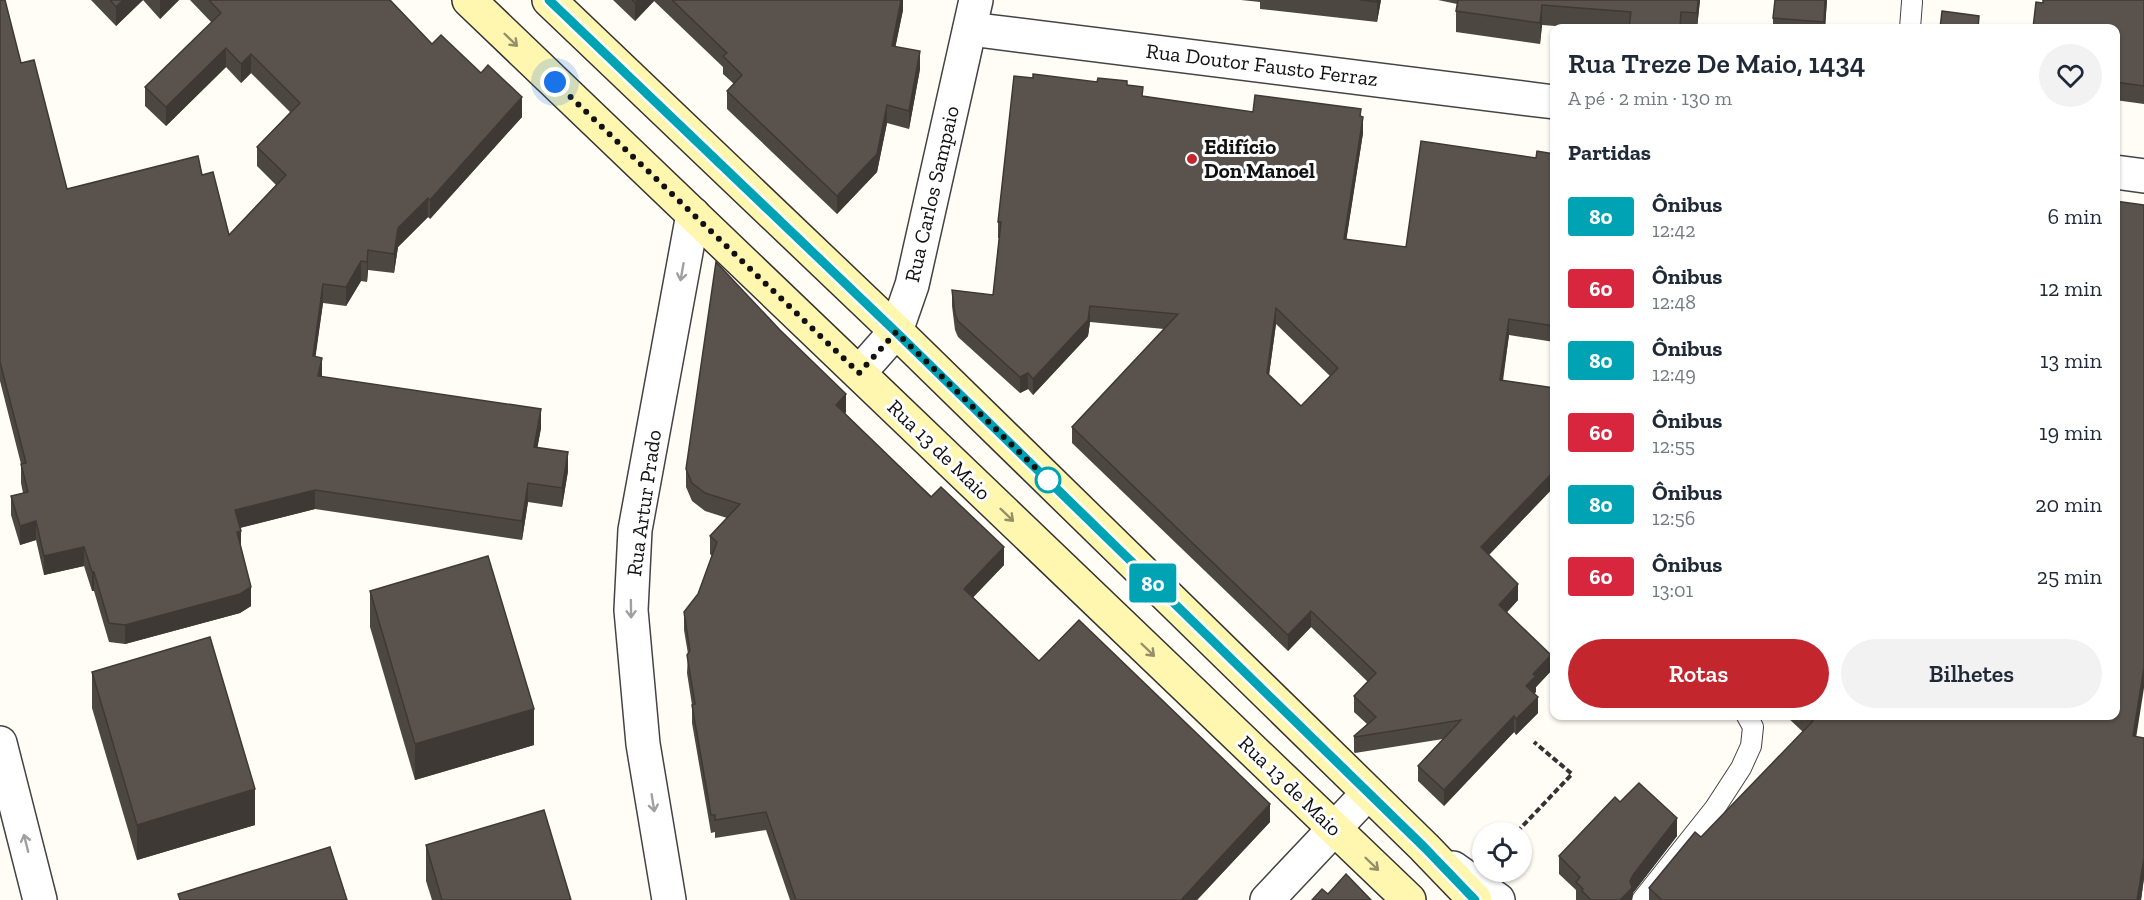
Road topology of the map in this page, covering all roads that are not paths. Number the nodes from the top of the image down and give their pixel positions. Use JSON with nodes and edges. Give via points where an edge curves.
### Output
{"nodes":[{"id":1,"x":469,"y":0,"type":"edge"},
{"id":2,"x":549,"y":0,"type":"edge"},
{"id":3,"x":1911,"y":2,"type":"dead end"},
{"id":4,"x":973,"y":14,"type":"edge"},
{"id":5,"x":1910,"y":24,"type":"edge"},
{"id":6,"x":1550,"y":101,"type":"edge"},
{"id":7,"x":2120,"y":173,"type":"edge"},
{"id":8,"x":2144,"y":176,"type":"edge"},
{"id":9,"x":693,"y":214,"type":"junction"},
{"id":10,"x":896,"y":332,"type":"junction"},
{"id":11,"x":859,"y":373,"type":"junction"},
{"id":12,"x":1749,"y":720,"type":"edge"},
{"id":13,"x":0,"y":743,"type":"edge"},
{"id":14,"x":1368,"y":793,"type":"junction"},
{"id":15,"x":1335,"y":829,"type":"junction"},
{"id":16,"x":1424,"y":847,"type":"junction"},
{"id":17,"x":40,"y":900,"type":"edge"},
{"id":18,"x":669,"y":900,"type":"edge"},
{"id":19,"x":1267,"y":900,"type":"edge"},
{"id":20,"x":1408,"y":900,"type":"edge"},
{"id":21,"x":1475,"y":900,"type":"edge"},
{"id":22,"x":1498,"y":900,"type":"edge"},
{"id":23,"x":1642,"y":900,"type":"edge"}],
"edges":[{"from":1,"to":9,"type":"main road","name":"Rua 13 de Maio","one_way":true},
{"from":2,"to":10,"type":"main road"},
{"from":3,"to":5,"type":"lane"},
{"from":4,"to":6,"type":"street","name":"Rua Doutor Fausto Ferraz"},
{"from":4,"to":10,"type":"street","name":"Rua Carlos Sampaio","via":[[912,285]]},
{"from":7,"to":8,"type":"street"},
{"from":9,"to":11,"type":"main road","name":"Rua 13 de Maio"},
{"from":9,"to":18,"type":"street","name":"Rua Artur Prado","one_way":true,"via":[[635,530],[630,610],[643,744]]},
{"from":10,"to":11,"type":"street","name":"Rua Carlos Sampaio"},
{"from":10,"to":14,"type":"main road"},
{"from":11,"to":15,"type":"main road","name":"Rua 13 de Maio","one_way":true},
{"from":12,"to":23,"type":"lane","via":[[1753,727],[1751,746],[1741,768],[1715,808]]},
{"from":17,"to":13,"type":"street","one_way":true},
{"from":14,"to":15,"type":"street"},
{"from":14,"to":16,"type":"main road"},
{"from":15,"to":19,"type":"street"},
{"from":15,"to":20,"type":"main road","name":"Rua 13 de Maio","one_way":true},
{"from":16,"to":21,"type":"main road"},
{"from":16,"to":22,"type":"street"}]}
